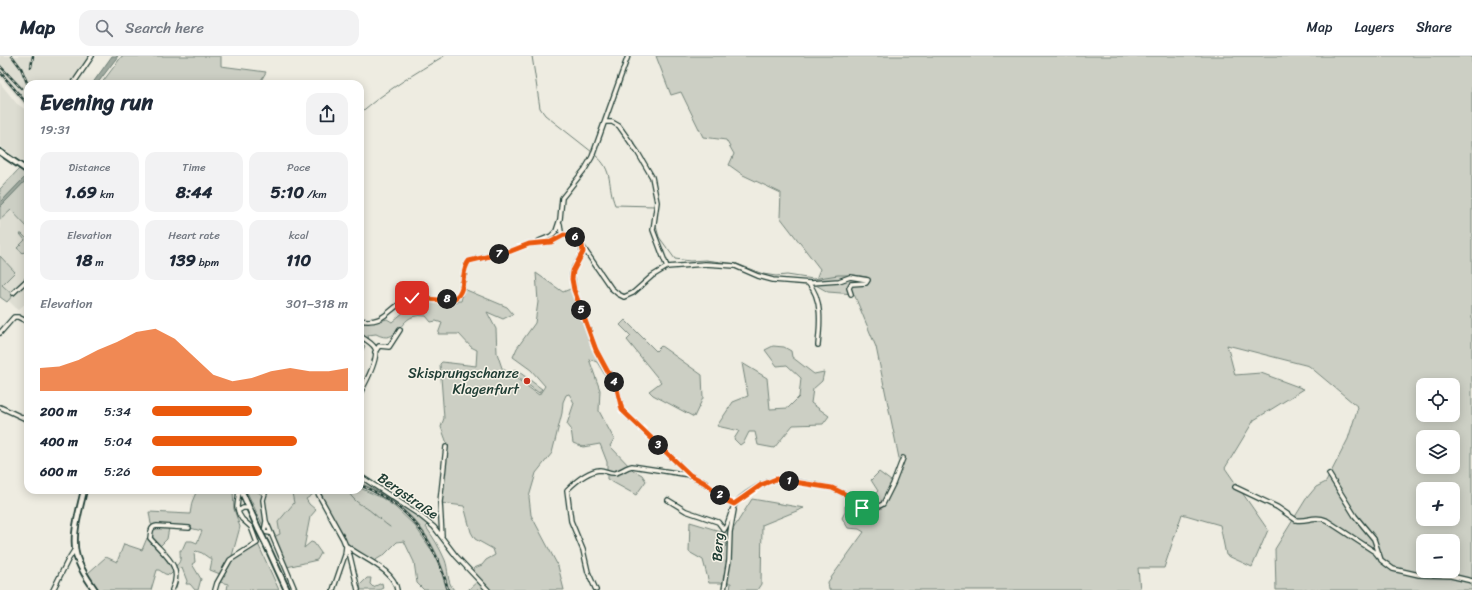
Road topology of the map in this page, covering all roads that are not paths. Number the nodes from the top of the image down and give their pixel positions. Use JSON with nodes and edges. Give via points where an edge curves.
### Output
{"nodes":[{"id":1,"x":92,"y":56,"type":"edge"},
{"id":2,"x":628,"y":56,"type":"edge"},
{"id":3,"x":76,"y":80,"type":"edge"},
{"id":4,"x":605,"y":122,"type":"junction"},
{"id":5,"x":0,"y":152,"type":"edge"},
{"id":6,"x":24,"y":167,"type":"edge"},
{"id":7,"x":560,"y":218,"type":"junction"},
{"id":8,"x":564,"y":235,"type":"junction"},
{"id":9,"x":538,"y":242,"type":"junction"},
{"id":10,"x":582,"y":245,"type":"junction"},
{"id":11,"x":664,"y":263,"type":"junction"},
{"id":12,"x":667,"y":267,"type":"junction"},
{"id":13,"x":661,"y":270,"type":"junction"},
{"id":14,"x":24,"y":283,"type":"edge"},
{"id":15,"x":808,"y":283,"type":"junction"},
{"id":16,"x":13,"y":293,"type":"dead end"},
{"id":17,"x":851,"y":294,"type":"dead end"},
{"id":18,"x":24,"y":320,"type":"edge"},
{"id":19,"x":364,"y":320,"type":"edge"},
{"id":20,"x":400,"y":330,"type":"dead end"},
{"id":21,"x":0,"y":333,"type":"edge"},
{"id":22,"x":364,"y":339,"type":"edge"},
{"id":23,"x":818,"y":345,"type":"dead end"},
{"id":24,"x":373,"y":346,"type":"junction"},
{"id":25,"x":378,"y":346,"type":"junction"},
{"id":26,"x":375,"y":352,"type":"junction"},
{"id":27,"x":364,"y":386,"type":"edge"},
{"id":28,"x":0,"y":407,"type":"edge"},
{"id":29,"x":24,"y":418,"type":"edge"},
{"id":30,"x":446,"y":447,"type":"dead end"},
{"id":31,"x":903,"y":458,"type":"dead end"},
{"id":32,"x":1330,"y":474,"type":"dead end"},
{"id":33,"x":690,"y":475,"type":"junction"},
{"id":34,"x":364,"y":479,"type":"edge"},
{"id":35,"x":1235,"y":487,"type":"dead end"},
{"id":36,"x":83,"y":494,"type":"edge"},
{"id":37,"x":240,"y":494,"type":"edge"},
{"id":38,"x":242,"y":494,"type":"edge"},
{"id":39,"x":265,"y":494,"type":"edge"},
{"id":40,"x":318,"y":494,"type":"edge"},
{"id":41,"x":668,"y":500,"type":"dead end"},
{"id":42,"x":734,"y":504,"type":"junction"},
{"id":43,"x":249,"y":508,"type":"junction"},
{"id":44,"x":238,"y":512,"type":"junction"},
{"id":45,"x":266,"y":521,"type":"junction"},
{"id":46,"x":189,"y":528,"type":"dead end"},
{"id":47,"x":262,"y":531,"type":"junction"},
{"id":48,"x":270,"y":533,"type":"junction"},
{"id":49,"x":442,"y":536,"type":"junction"},
{"id":50,"x":346,"y":545,"type":"junction"},
{"id":51,"x":75,"y":549,"type":"junction"},
{"id":52,"x":1381,"y":560,"type":"junction"},
{"id":53,"x":1472,"y":581,"type":"edge"},
{"id":54,"x":53,"y":590,"type":"edge"},
{"id":55,"x":95,"y":590,"type":"edge"},
{"id":56,"x":172,"y":590,"type":"edge"},
{"id":57,"x":215,"y":590,"type":"edge"},
{"id":58,"x":287,"y":590,"type":"edge"},
{"id":59,"x":295,"y":590,"type":"edge"},
{"id":60,"x":333,"y":590,"type":"edge"},
{"id":61,"x":358,"y":590,"type":"edge"},
{"id":62,"x":397,"y":590,"type":"edge"},
{"id":63,"x":488,"y":590,"type":"edge"},
{"id":64,"x":596,"y":590,"type":"edge"},
{"id":65,"x":724,"y":590,"type":"edge"}],
"edges":[{"from":1,"to":3,"type":"street"},
{"from":2,"to":4,"type":"street"},
{"from":4,"to":7,"type":"street","via":[[592,157],[562,198]]},
{"from":4,"to":11,"type":"street","via":[[612,122],[618,126],[652,178],[657,202],[653,230]]},
{"from":5,"to":6,"type":"main road"},
{"from":7,"to":8,"type":"street"},
{"from":7,"to":9,"type":"street","via":[[554,234]]},
{"from":8,"to":9,"type":"street","via":[[551,242]]},
{"from":8,"to":10,"type":"street","via":[[576,238]]},
{"from":9,"to":19,"type":"street","via":[[469,261],[464,270],[460,293],[455,298],[412,298],[380,319]]},
{"from":10,"to":13,"type":"street","via":[[609,284],[622,296],[633,293]]},
{"from":10,"to":33,"type":"street","via":[[582,254],[572,275],[574,290],[596,350],[617,389],[622,410]]},
{"from":11,"to":12,"type":"street"},
{"from":11,"to":13,"type":"street"},
{"from":12,"to":13,"type":"street"},
{"from":12,"to":15,"type":"street","via":[[723,265],[740,268],[766,278]]},
{"from":14,"to":16,"type":"street"},
{"from":15,"to":17,"type":"street","via":[[839,281],[850,277],[868,280],[866,284],[851,284]]},
{"from":15,"to":23,"type":"street","via":[[812,287],[820,314]]},
{"from":18,"to":21,"type":"street","via":[[14,317]]},
{"from":20,"to":25,"type":"street","via":[[389,347]]},
{"from":22,"to":24,"type":"street"},
{"from":24,"to":25,"type":"street"},
{"from":24,"to":26,"type":"street"},
{"from":25,"to":26,"type":"street"},
{"from":26,"to":27,"type":"street","via":[[370,375]]},
{"from":28,"to":29,"type":"street"},
{"from":30,"to":49,"type":"street","via":[[440,502]]},
{"from":31,"to":42,"type":"street","via":[[883,504],[868,512],[851,497],[832,488],[776,479],[761,485]]},
{"from":32,"to":52,"type":"street","via":[[1355,516],[1374,538]]},
{"from":33,"to":42,"type":"street"},
{"from":33,"to":64,"type":"street","via":[[627,466],[617,473],[595,471],[567,490],[571,521]]},
{"from":34,"to":49,"type":"street","name":"Bergstraße","via":[[418,514]]},
{"from":35,"to":52,"type":"street","via":[[1277,506],[1296,520],[1320,517],[1326,520],[1375,552]]},
{"from":36,"to":51,"type":"main road","via":[[76,527]]},
{"from":37,"to":44,"type":"street"},
{"from":38,"to":43,"type":"main road"},
{"from":39,"to":45,"type":"street","via":[[263,506]]},
{"from":40,"to":50,"type":"street"},
{"from":41,"to":42,"type":"street","via":[[686,511],[718,522],[724,530]]},
{"from":42,"to":65,"type":"street","name":"Berg"},
{"from":43,"to":44,"type":"street","via":[[243,508]]},
{"from":43,"to":47,"type":"main road"},
{"from":44,"to":57,"type":"street","via":[[251,527],[257,543],[230,560]]},
{"from":45,"to":47,"type":"street"},
{"from":45,"to":48,"type":"street"},
{"from":46,"to":56,"type":"street","via":[[154,526],[151,529],[150,538],[171,561],[175,571],[176,580]]},
{"from":47,"to":48,"type":"street"},
{"from":47,"to":58,"type":"main road","bridge":true},
{"from":48,"to":59,"type":"street"},
{"from":49,"to":63,"type":"street","name":"Bergstraße","via":[[456,556]]},
{"from":50,"to":60,"type":"street"},
{"from":50,"to":61,"type":"street"},
{"from":50,"to":62,"type":"street","via":[[386,573],[395,583]]},
{"from":51,"to":54,"type":"street"},
{"from":51,"to":55,"type":"main road","via":[[78,562]]},
{"from":52,"to":53,"type":"street","via":[[1393,569],[1419,575],[1451,576]]}]}
